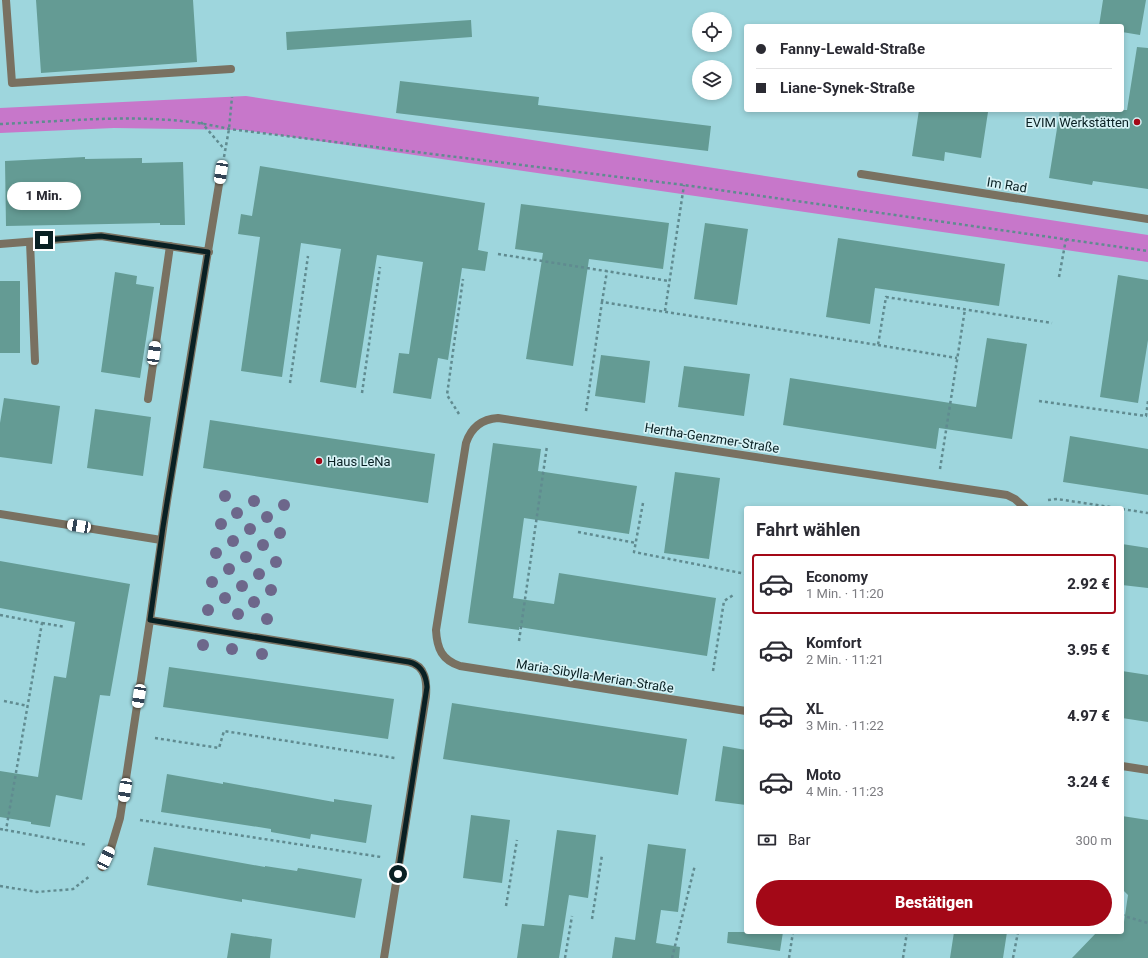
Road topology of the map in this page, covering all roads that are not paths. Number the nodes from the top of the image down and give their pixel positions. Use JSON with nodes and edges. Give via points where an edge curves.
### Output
{"nodes":[{"id":1,"x":6,"y":0,"type":"edge"},
{"id":2,"x":231,"y":69,"type":"dead end"},
{"id":3,"x":221,"y":172,"type":"dead end"},
{"id":4,"x":861,"y":174,"type":"dead end"},
{"id":5,"x":1148,"y":219,"type":"edge"},
{"id":6,"x":30,"y":242,"type":"junction"},
{"id":7,"x":0,"y":244,"type":"edge"},
{"id":8,"x":170,"y":246,"type":"junction"},
{"id":9,"x":208,"y":252,"type":"junction"},
{"id":10,"x":34,"y":360,"type":"dead end"},
{"id":11,"x":148,"y":399,"type":"dead end"},
{"id":12,"x":1023,"y":506,"type":"edge"},
{"id":13,"x":0,"y":514,"type":"edge"},
{"id":14,"x":161,"y":540,"type":"junction"},
{"id":15,"x":150,"y":620,"type":"junction"},
{"id":16,"x":443,"y":657,"type":"joint"},
{"id":17,"x":744,"y":711,"type":"edge"},
{"id":18,"x":1124,"y":766,"type":"edge"},
{"id":19,"x":1148,"y":770,"type":"edge"},
{"id":20,"x":102,"y":867,"type":"road end"},
{"id":21,"x":384,"y":958,"type":"edge"}],
"edges":[{"from":1,"to":2,"type":"street","via":[[12,83]]},
{"from":3,"to":9,"type":"street"},
{"from":4,"to":5,"type":"street","name":"Im Rad"},
{"from":6,"to":7,"type":"street"},
{"from":6,"to":8,"type":"street","via":[[101,236]]},
{"from":6,"to":10,"type":"street"},
{"from":8,"to":9,"type":"street"},
{"from":8,"to":11,"type":"street"},
{"from":9,"to":14,"type":"street"},
{"from":12,"to":16,"type":"street","name":"Hertha-Genzmer-Straße","via":[[1007,495],[498,418],[482,422],[469,434],[466,443],[455,507],[436,630],[437,643]]},
{"from":13,"to":14,"type":"street"},
{"from":14,"to":15,"type":"street"},
{"from":15,"to":20,"type":"street","via":[[120,818]]},
{"from":15,"to":21,"type":"street","via":[[409,662],[418,665],[422,670],[427,687]]},
{"from":16,"to":17,"type":"street","name":"Maria-Sibylla-Merian-Straße","via":[[451,663],[468,668]]},
{"from":18,"to":19,"type":"street"}]}
